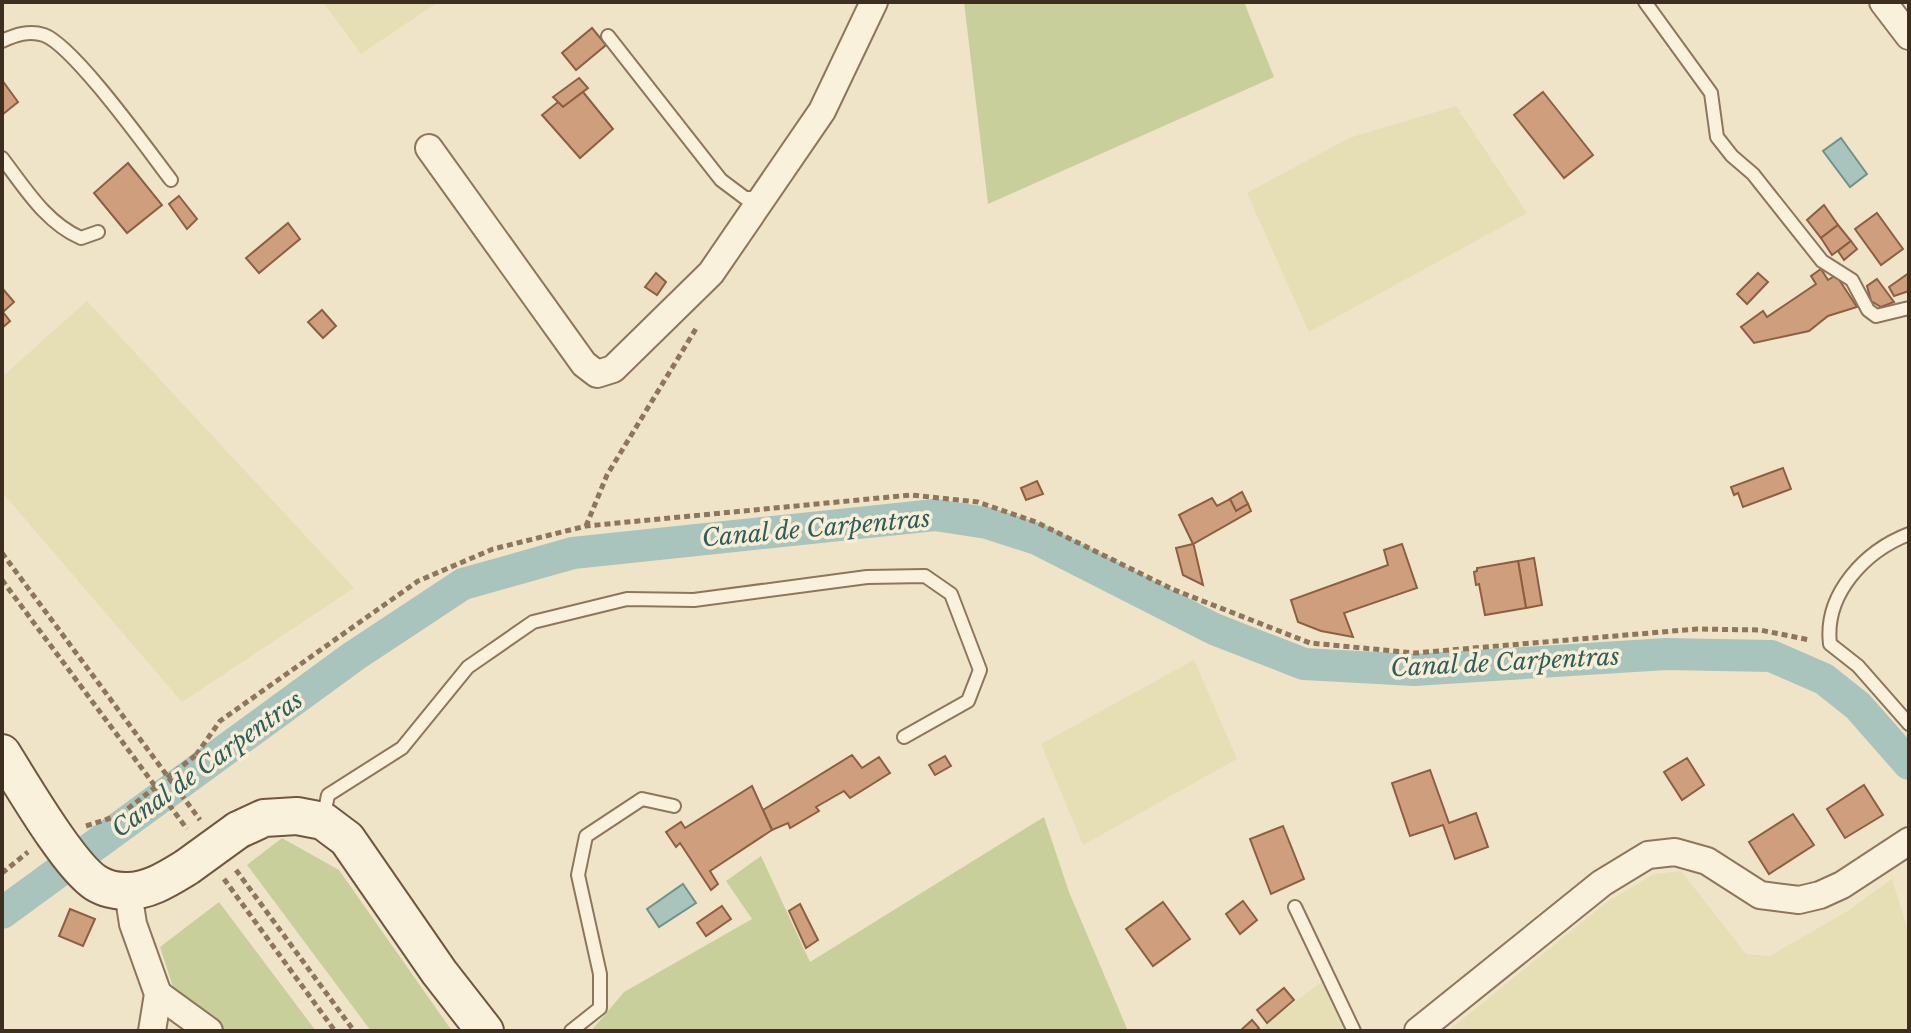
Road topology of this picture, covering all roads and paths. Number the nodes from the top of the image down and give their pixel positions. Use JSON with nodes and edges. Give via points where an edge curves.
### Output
{"nodes":[{"id":1,"x":874,"y":2,"type":"edge"},
{"id":2,"x":1645,"y":2,"type":"edge"},
{"id":3,"x":1883,"y":2,"type":"edge"},
{"id":4,"x":608,"y":36,"type":"dead end"},
{"id":5,"x":1909,"y":36,"type":"edge"},
{"id":6,"x":2,"y":41,"type":"edge"},
{"id":7,"x":429,"y":148,"type":"dead end"},
{"id":8,"x":2,"y":158,"type":"edge"},
{"id":9,"x":171,"y":180,"type":"dead end"},
{"id":10,"x":763,"y":197,"type":"junction"},
{"id":11,"x":98,"y":232,"type":"dead end"},
{"id":12,"x":1909,"y":308,"type":"edge"},
{"id":13,"x":699,"y":323,"type":"dead end"},
{"id":14,"x":586,"y":526,"type":"junction"},
{"id":15,"x":1909,"y":534,"type":"edge"},
{"id":16,"x":2,"y":553,"type":"edge"},
{"id":17,"x":2,"y":580,"type":"edge"},
{"id":18,"x":1830,"y":644,"type":"junction"},
{"id":19,"x":1909,"y":724,"type":"edge"},
{"id":20,"x":904,"y":737,"type":"dead end"},
{"id":21,"x":2,"y":753,"type":"edge"},
{"id":22,"x":674,"y":806,"type":"dead end"},
{"id":23,"x":120,"y":815,"type":"dead end"},
{"id":24,"x":323,"y":821,"type":"junction"},
{"id":25,"x":223,"y":831,"type":"junction"},
{"id":26,"x":1909,"y":841,"type":"edge"},
{"id":27,"x":199,"y":858,"type":"junction"},
{"id":28,"x":235,"y":869,"type":"dead end"},
{"id":29,"x":128,"y":892,"type":"junction"},
{"id":30,"x":1295,"y":907,"type":"dead end"},
{"id":31,"x":158,"y":994,"type":"junction"},
{"id":32,"x":152,"y":1031,"type":"edge"},
{"id":33,"x":209,"y":1031,"type":"edge"},
{"id":34,"x":335,"y":1031,"type":"edge"},
{"id":35,"x":354,"y":1031,"type":"edge"},
{"id":36,"x":485,"y":1031,"type":"edge"},
{"id":37,"x":571,"y":1031,"type":"edge"},
{"id":38,"x":1354,"y":1031,"type":"edge"},
{"id":39,"x":1418,"y":1031,"type":"edge"}],
"edges":[{"from":1,"to":10,"type":"street","via":[[822,111]]},
{"from":2,"to":12,"type":"lane","via":[[1711,93],[1717,137],[1822,261],[1852,280],[1876,316]]},
{"from":3,"to":5,"type":"street"},
{"from":4,"to":10,"type":"lane","via":[[721,180],[745,198]]},
{"from":6,"to":9,"type":"lane","via":[[21,33],[44,35],[69,52]]},
{"from":7,"to":10,"type":"street","via":[[584,364],[597,374],[613,369],[711,273]]},
{"from":8,"to":11,"type":"lane","via":[[63,231],[81,238]]},
{"from":13,"to":14,"type":"path","via":[[607,475]]},
{"from":14,"to":18,"type":"path","via":[[911,495],[978,502],[1036,522],[1172,589],[1310,643],[1415,653],[1697,629],[1760,630]]},
{"from":14,"to":23,"type":"path","bridge":true,"via":[[493,549],[418,581],[220,721],[196,755]]},
{"from":15,"to":18,"type":"lane","via":[[1855,570],[1839,594],[1828,629]]},
{"from":16,"to":25,"type":"path"},
{"from":17,"to":27,"type":"path"},
{"from":18,"to":19,"type":"lane","via":[[1858,666]]},
{"from":20,"to":24,"type":"lane","via":[[968,701],[980,670],[951,594],[925,576],[867,577],[694,600],[627,599],[533,622],[468,667],[402,748],[328,795]]},
{"from":21,"to":29,"type":"street","via":[[95,883]]},
{"from":22,"to":37,"type":"lane","via":[[642,799],[586,836],[578,875],[600,974],[600,1008]]},
{"from":24,"to":25,"type":"street","via":[[264,818]]},
{"from":24,"to":36,"type":"street","via":[[347,839]]},
{"from":25,"to":27,"type":"street","bridge":true},
{"from":26,"to":39,"type":"street","via":[[1842,885],[1799,900],[1760,895],[1707,861],[1675,852],[1648,855],[1602,883]]},
{"from":27,"to":29,"type":"street","via":[[157,884]]},
{"from":27,"to":34,"type":"path"},
{"from":28,"to":35,"type":"path"},
{"from":29,"to":31,"type":"street","via":[[133,924]]},
{"from":30,"to":38,"type":"lane"},
{"from":31,"to":32,"type":"street"},
{"from":31,"to":33,"type":"street"}]}
